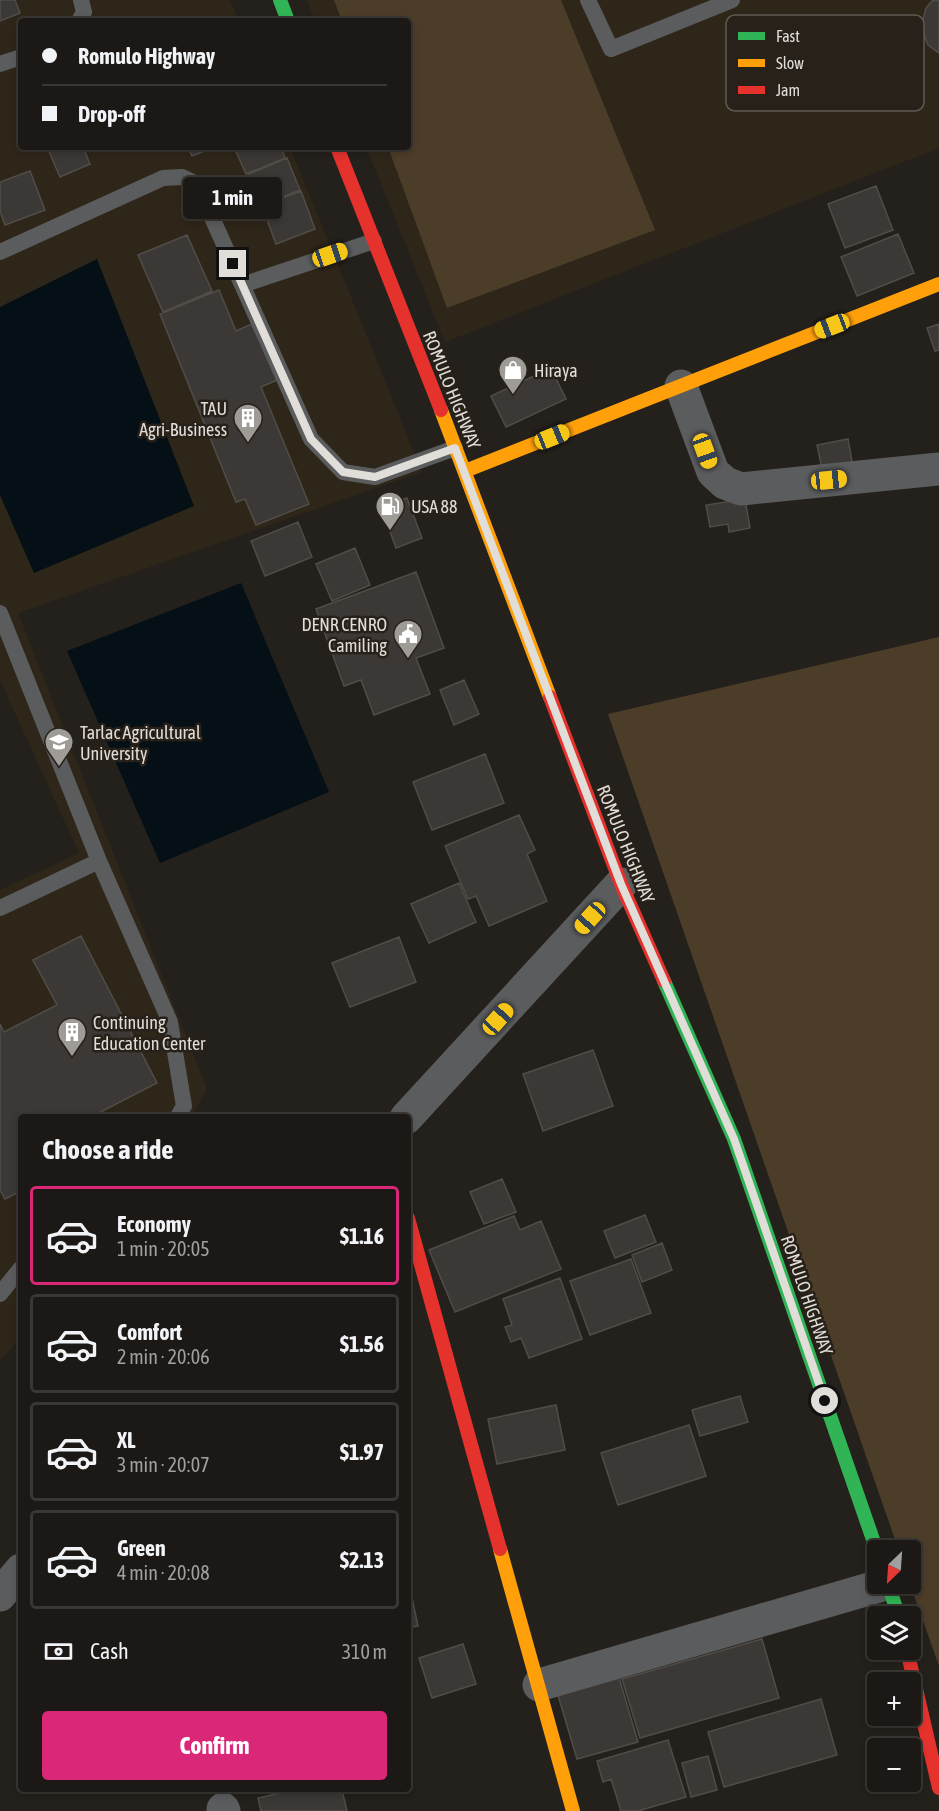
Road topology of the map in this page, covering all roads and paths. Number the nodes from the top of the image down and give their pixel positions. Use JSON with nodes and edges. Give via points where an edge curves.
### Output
{"nodes":[{"id":1,"x":81,"y":0,"type":"edge"},
{"id":2,"x":280,"y":0,"type":"edge"},
{"id":3,"x":588,"y":0,"type":"edge"},
{"id":4,"x":732,"y":0,"type":"edge"},
{"id":5,"x":81,"y":18,"type":"edge"},
{"id":6,"x":287,"y":18,"type":"edge"},
{"id":7,"x":18,"y":58,"type":"edge"},
{"id":8,"x":0,"y":64,"type":"edge"},
{"id":9,"x":338,"y":150,"type":"edge"},
{"id":10,"x":374,"y":241,"type":"junction"},
{"id":11,"x":0,"y":252,"type":"edge"},
{"id":12,"x":939,"y":284,"type":"edge"},
{"id":13,"x":242,"y":285,"type":"junction"},
{"id":14,"x":681,"y":386,"type":"junction"},
{"id":15,"x":455,"y":448,"type":"junction"},
{"id":16,"x":939,"y":469,"type":"edge"},
{"id":17,"x":465,"y":471,"type":"junction"},
{"id":18,"x":0,"y":613,"type":"edge"},
{"id":19,"x":99,"y":861,"type":"junction"},
{"id":20,"x":621,"y":884,"type":"junction"},
{"id":21,"x":0,"y":908,"type":"edge"},
{"id":22,"x":179,"y":1114,"type":"edge"},
{"id":23,"x":410,"y":1114,"type":"edge"},
{"id":24,"x":411,"y":1229,"type":"edge"},
{"id":25,"x":18,"y":1272,"type":"edge"},
{"id":26,"x":0,"y":1294,"type":"edge"},
{"id":27,"x":873,"y":1540,"type":"edge"},
{"id":28,"x":18,"y":1574,"type":"edge"},
{"id":29,"x":867,"y":1590,"type":"edge"},
{"id":30,"x":0,"y":1595,"type":"edge"},
{"id":31,"x":909,"y":1660,"type":"edge"},
{"id":32,"x":539,"y":1686,"type":"junction"},
{"id":33,"x":939,"y":1788,"type":"edge"},
{"id":34,"x":573,"y":1811,"type":"edge"}],
"edges":[{"from":1,"to":5,"type":"lane","via":[[84,12]]},
{"from":2,"to":6,"type":"main road"},
{"from":3,"to":4,"type":"lane","via":[[611,49]]},
{"from":7,"to":8,"type":"lane"},
{"from":9,"to":10,"type":"main road","name":"ROMULO HIGHWAY"},
{"from":10,"to":13,"type":"lane"},
{"from":10,"to":15,"type":"main road","name":"ROMULO HIGHWAY"},
{"from":11,"to":13,"type":"lane","via":[[163,178],[182,177],[197,184]]},
{"from":12,"to":14,"type":"main road"},
{"from":13,"to":15,"type":"lane","via":[[311,439],[343,472],[375,477]]},
{"from":14,"to":16,"type":"street","via":[[713,472],[725,483],[741,489]]},
{"from":14,"to":17,"type":"main road"},
{"from":15,"to":17,"type":"main road","name":"ROMULO HIGHWAY"},
{"from":17,"to":20,"type":"main road","name":"ROMULO HIGHWAY"},
{"from":18,"to":19,"type":"lane"},
{"from":19,"to":21,"type":"lane"},
{"from":19,"to":22,"type":"lane","via":[[170,1022],[184,1106]]},
{"from":20,"to":23,"type":"street"},
{"from":20,"to":27,"type":"main road","name":"ROMULO HIGHWAY","via":[[734,1139]]},
{"from":24,"to":32,"type":"main road"},
{"from":25,"to":26,"type":"lane"},
{"from":28,"to":30,"type":"street"},
{"from":29,"to":32,"type":"street"},
{"from":31,"to":33,"type":"main road"},
{"from":32,"to":34,"type":"main road"}]}
